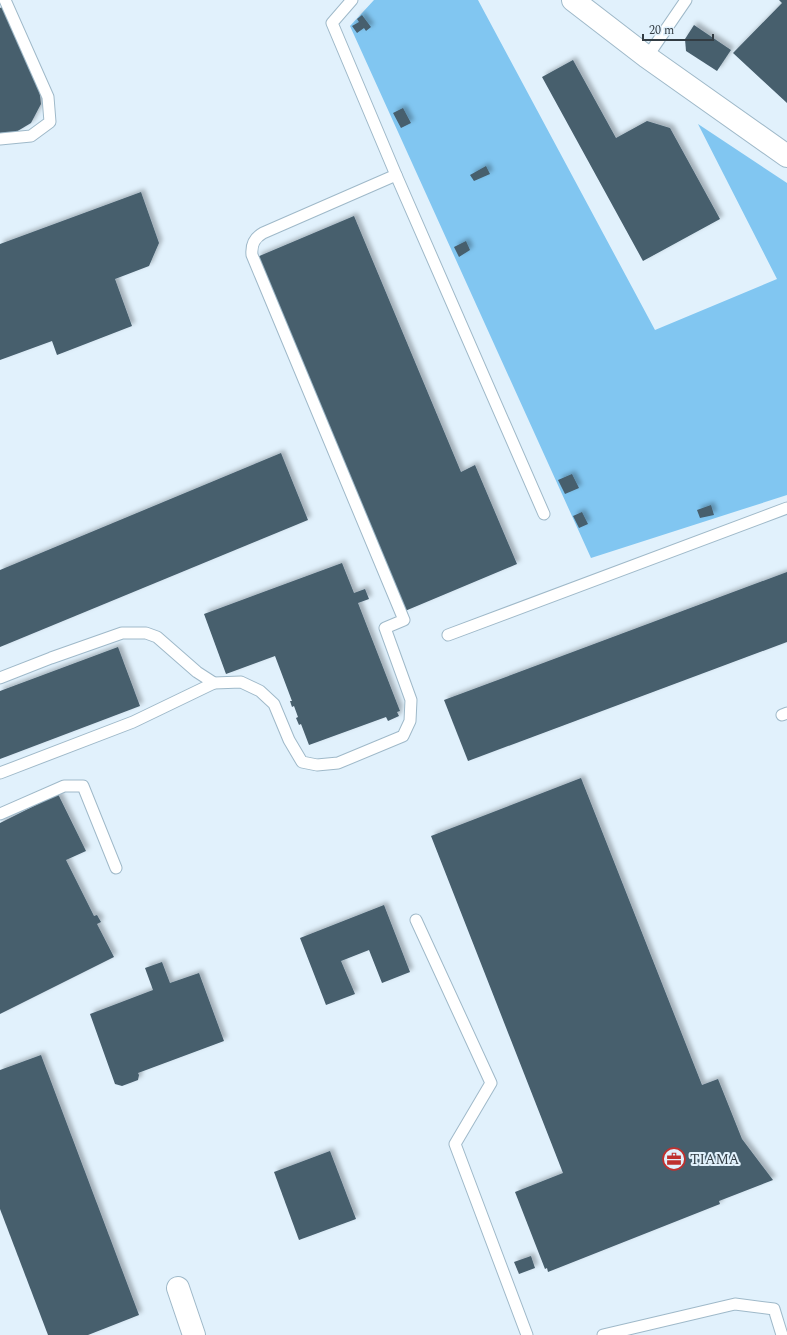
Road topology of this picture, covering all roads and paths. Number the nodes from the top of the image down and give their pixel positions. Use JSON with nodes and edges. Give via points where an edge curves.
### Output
{"nodes":[{"id":1,"x":5,"y":0,"type":"edge"},
{"id":2,"x":352,"y":0,"type":"edge"},
{"id":3,"x":573,"y":0,"type":"edge"},
{"id":4,"x":686,"y":0,"type":"edge"},
{"id":5,"x":647,"y":57,"type":"junction"},
{"id":6,"x":0,"y":139,"type":"edge"},
{"id":7,"x":787,"y":156,"type":"edge"},
{"id":8,"x":396,"y":175,"type":"junction"},
{"id":9,"x":787,"y":508,"type":"edge"},
{"id":10,"x":544,"y":514,"type":"dead end"},
{"id":11,"x":448,"y":635,"type":"dead end"},
{"id":12,"x":0,"y":678,"type":"edge"},
{"id":13,"x":214,"y":683,"type":"junction"},
{"id":14,"x":0,"y":773,"type":"edge"},
{"id":15,"x":0,"y":814,"type":"edge"},
{"id":16,"x":116,"y":868,"type":"dead end"},
{"id":17,"x":416,"y":920,"type":"dead end"},
{"id":18,"x":178,"y":1288,"type":"dead end"},
{"id":19,"x":194,"y":1335,"type":"edge"},
{"id":20,"x":527,"y":1335,"type":"edge"},
{"id":21,"x":603,"y":1335,"type":"edge"},
{"id":22,"x":782,"y":1335,"type":"edge"}],
"edges":[{"from":1,"to":6,"type":"lane","via":[[48,97],[50,122],[31,136]]},
{"from":2,"to":8,"type":"lane","via":[[332,23]]},
{"from":3,"to":5,"type":"street"},
{"from":4,"to":5,"type":"lane"},
{"from":5,"to":7,"type":"street"},
{"from":8,"to":10,"type":"lane"},
{"from":8,"to":13,"type":"lane","via":[[263,233],[256,238],[251,248],[404,620],[385,628],[411,700],[410,721],[403,736],[338,763],[317,765],[302,762],[289,740],[274,704],[260,691],[241,682]]},
{"from":9,"to":11,"type":"lane"},
{"from":12,"to":13,"type":"lane","via":[[122,633],[146,633],[157,637]]},
{"from":13,"to":14,"type":"lane","via":[[133,722]]},
{"from":15,"to":16,"type":"lane","via":[[64,786],[83,786]]},
{"from":17,"to":20,"type":"lane","via":[[491,1083],[455,1144]]},
{"from":18,"to":19,"type":"street"},
{"from":21,"to":22,"type":"lane","via":[[734,1304],[774,1309]]}]}
